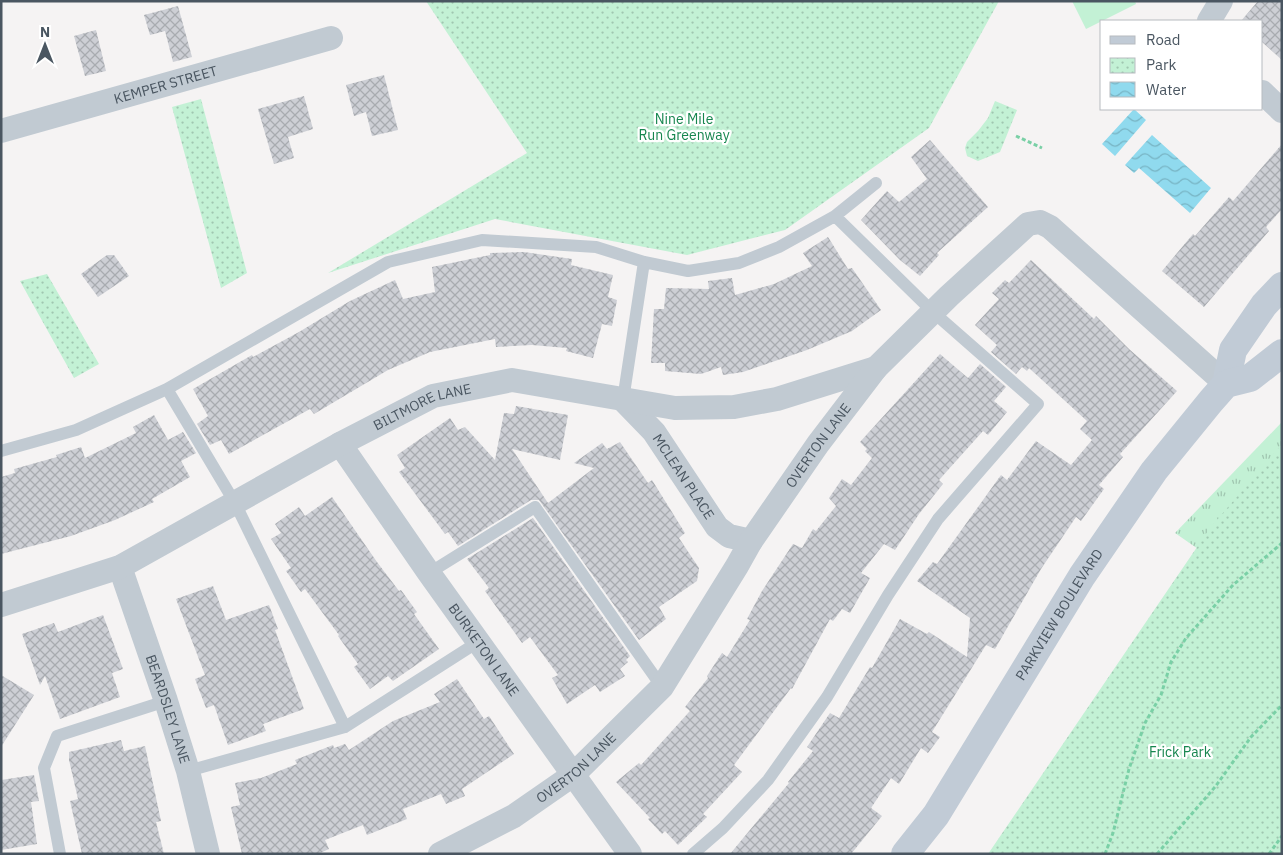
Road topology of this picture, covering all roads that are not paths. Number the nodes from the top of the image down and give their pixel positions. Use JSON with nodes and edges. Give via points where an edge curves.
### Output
{"nodes":[{"id":1,"x":1221,"y":1,"type":"edge"},
{"id":2,"x":1210,"y":20,"type":"edge"},
{"id":3,"x":331,"y":38,"type":"dead end"},
{"id":4,"x":1263,"y":93,"type":"edge"},
{"id":5,"x":1282,"y":111,"type":"edge"},
{"id":6,"x":1,"y":131,"type":"edge"},
{"id":7,"x":876,"y":183,"type":"dead end"},
{"id":8,"x":835,"y":216,"type":"junction"},
{"id":9,"x":644,"y":262,"type":"junction"},
{"id":10,"x":1282,"y":286,"type":"edge"},
{"id":11,"x":934,"y":312,"type":"junction"},
{"id":12,"x":1282,"y":353,"type":"edge"},
{"id":13,"x":876,"y":368,"type":"junction"},
{"id":14,"x":1226,"y":384,"type":"junction"},
{"id":15,"x":167,"y":389,"type":"junction"},
{"id":16,"x":624,"y":400,"type":"junction"},
{"id":17,"x":340,"y":444,"type":"junction"},
{"id":18,"x":1,"y":451,"type":"edge"},
{"id":19,"x":235,"y":503,"type":"junction"},
{"id":20,"x":751,"y":541,"type":"junction"},
{"id":21,"x":120,"y":567,"type":"junction"},
{"id":22,"x":429,"y":573,"type":"junction"},
{"id":23,"x":1,"y":604,"type":"edge"},
{"id":24,"x":478,"y":642,"type":"junction"},
{"id":25,"x":662,"y":687,"type":"junction"},
{"id":26,"x":166,"y":701,"type":"junction"},
{"id":27,"x":344,"y":727,"type":"junction"},
{"id":28,"x":188,"y":771,"type":"junction"},
{"id":29,"x":573,"y":775,"type":"junction"},
{"id":30,"x":60,"y":854,"type":"edge"},
{"id":31,"x":208,"y":854,"type":"edge"},
{"id":32,"x":440,"y":854,"type":"edge"},
{"id":33,"x":630,"y":854,"type":"edge"},
{"id":34,"x":693,"y":854,"type":"edge"},
{"id":35,"x":905,"y":854,"type":"edge"}],
"edges":[{"from":1,"to":2,"type":"street"},
{"from":3,"to":6,"type":"street","name":"KEMPER STREET"},
{"from":4,"to":5,"type":"street"},
{"from":7,"to":8,"type":"lane"},
{"from":8,"to":9,"type":"lane","via":[[779,247],[739,263],[688,271]]},
{"from":8,"to":11,"type":"lane"},
{"from":9,"to":15,"type":"lane","via":[[596,247],[482,240],[388,262]]},
{"from":9,"to":16,"type":"lane"},
{"from":10,"to":14,"type":"street","name":"PARKVIEW BOULEVARD","via":[[1233,350]]},
{"from":11,"to":13,"type":"street","name":"OVERTON LANE"},
{"from":11,"to":14,"type":"street","name":"OVERTON LANE","via":[[1015,235],[1028,224],[1040,222],[1101,271]]},
{"from":11,"to":34,"type":"lane","via":[[1038,404],[938,518],[827,697],[768,780],[723,828]]},
{"from":12,"to":14,"type":"street","via":[[1250,378]]},
{"from":13,"to":16,"type":"street","name":"BILTMORE LANE","via":[[777,399],[734,407],[675,408]]},
{"from":13,"to":20,"type":"street","name":"OVERTON LANE","via":[[818,444]]},
{"from":14,"to":35,"type":"street","name":"PARKVIEW BOULEVARD","via":[[1154,471],[1088,568],[936,815]]},
{"from":15,"to":18,"type":"lane","via":[[76,430]]},
{"from":15,"to":19,"type":"lane"},
{"from":16,"to":17,"type":"street","name":"BILTMORE LANE","via":[[512,380],[433,396]]},
{"from":16,"to":20,"type":"street","name":"MCLEAN PLACE","via":[[654,432],[717,526],[729,536]]},
{"from":17,"to":19,"type":"street","name":"BILTMORE LANE"},
{"from":17,"to":22,"type":"street","name":"BURKETON LANE"},
{"from":19,"to":21,"type":"street","name":"BILTMORE LANE"},
{"from":19,"to":27,"type":"lane"},
{"from":20,"to":25,"type":"street","name":"OVERTON LANE"},
{"from":21,"to":23,"type":"street","name":"BILTMORE LANE"},
{"from":21,"to":26,"type":"street","name":"BEARDSLEY LANE"},
{"from":22,"to":24,"type":"street","name":"BURKETON LANE"},
{"from":22,"to":25,"type":"lane","via":[[535,507]]},
{"from":24,"to":27,"type":"lane"},
{"from":24,"to":29,"type":"street","name":"BURKETON LANE"},
{"from":25,"to":29,"type":"street","name":"OVERTON LANE"},
{"from":26,"to":28,"type":"street","name":"BEARDSLEY LANE"},
{"from":26,"to":30,"type":"lane","via":[[57,736],[44,768]]},
{"from":27,"to":28,"type":"lane"},
{"from":28,"to":31,"type":"street","name":"BEARDSLEY LANE"},
{"from":29,"to":32,"type":"street","name":"OVERTON LANE","via":[[514,816]]},
{"from":29,"to":33,"type":"street","name":"BURKETON LANE"}]}
